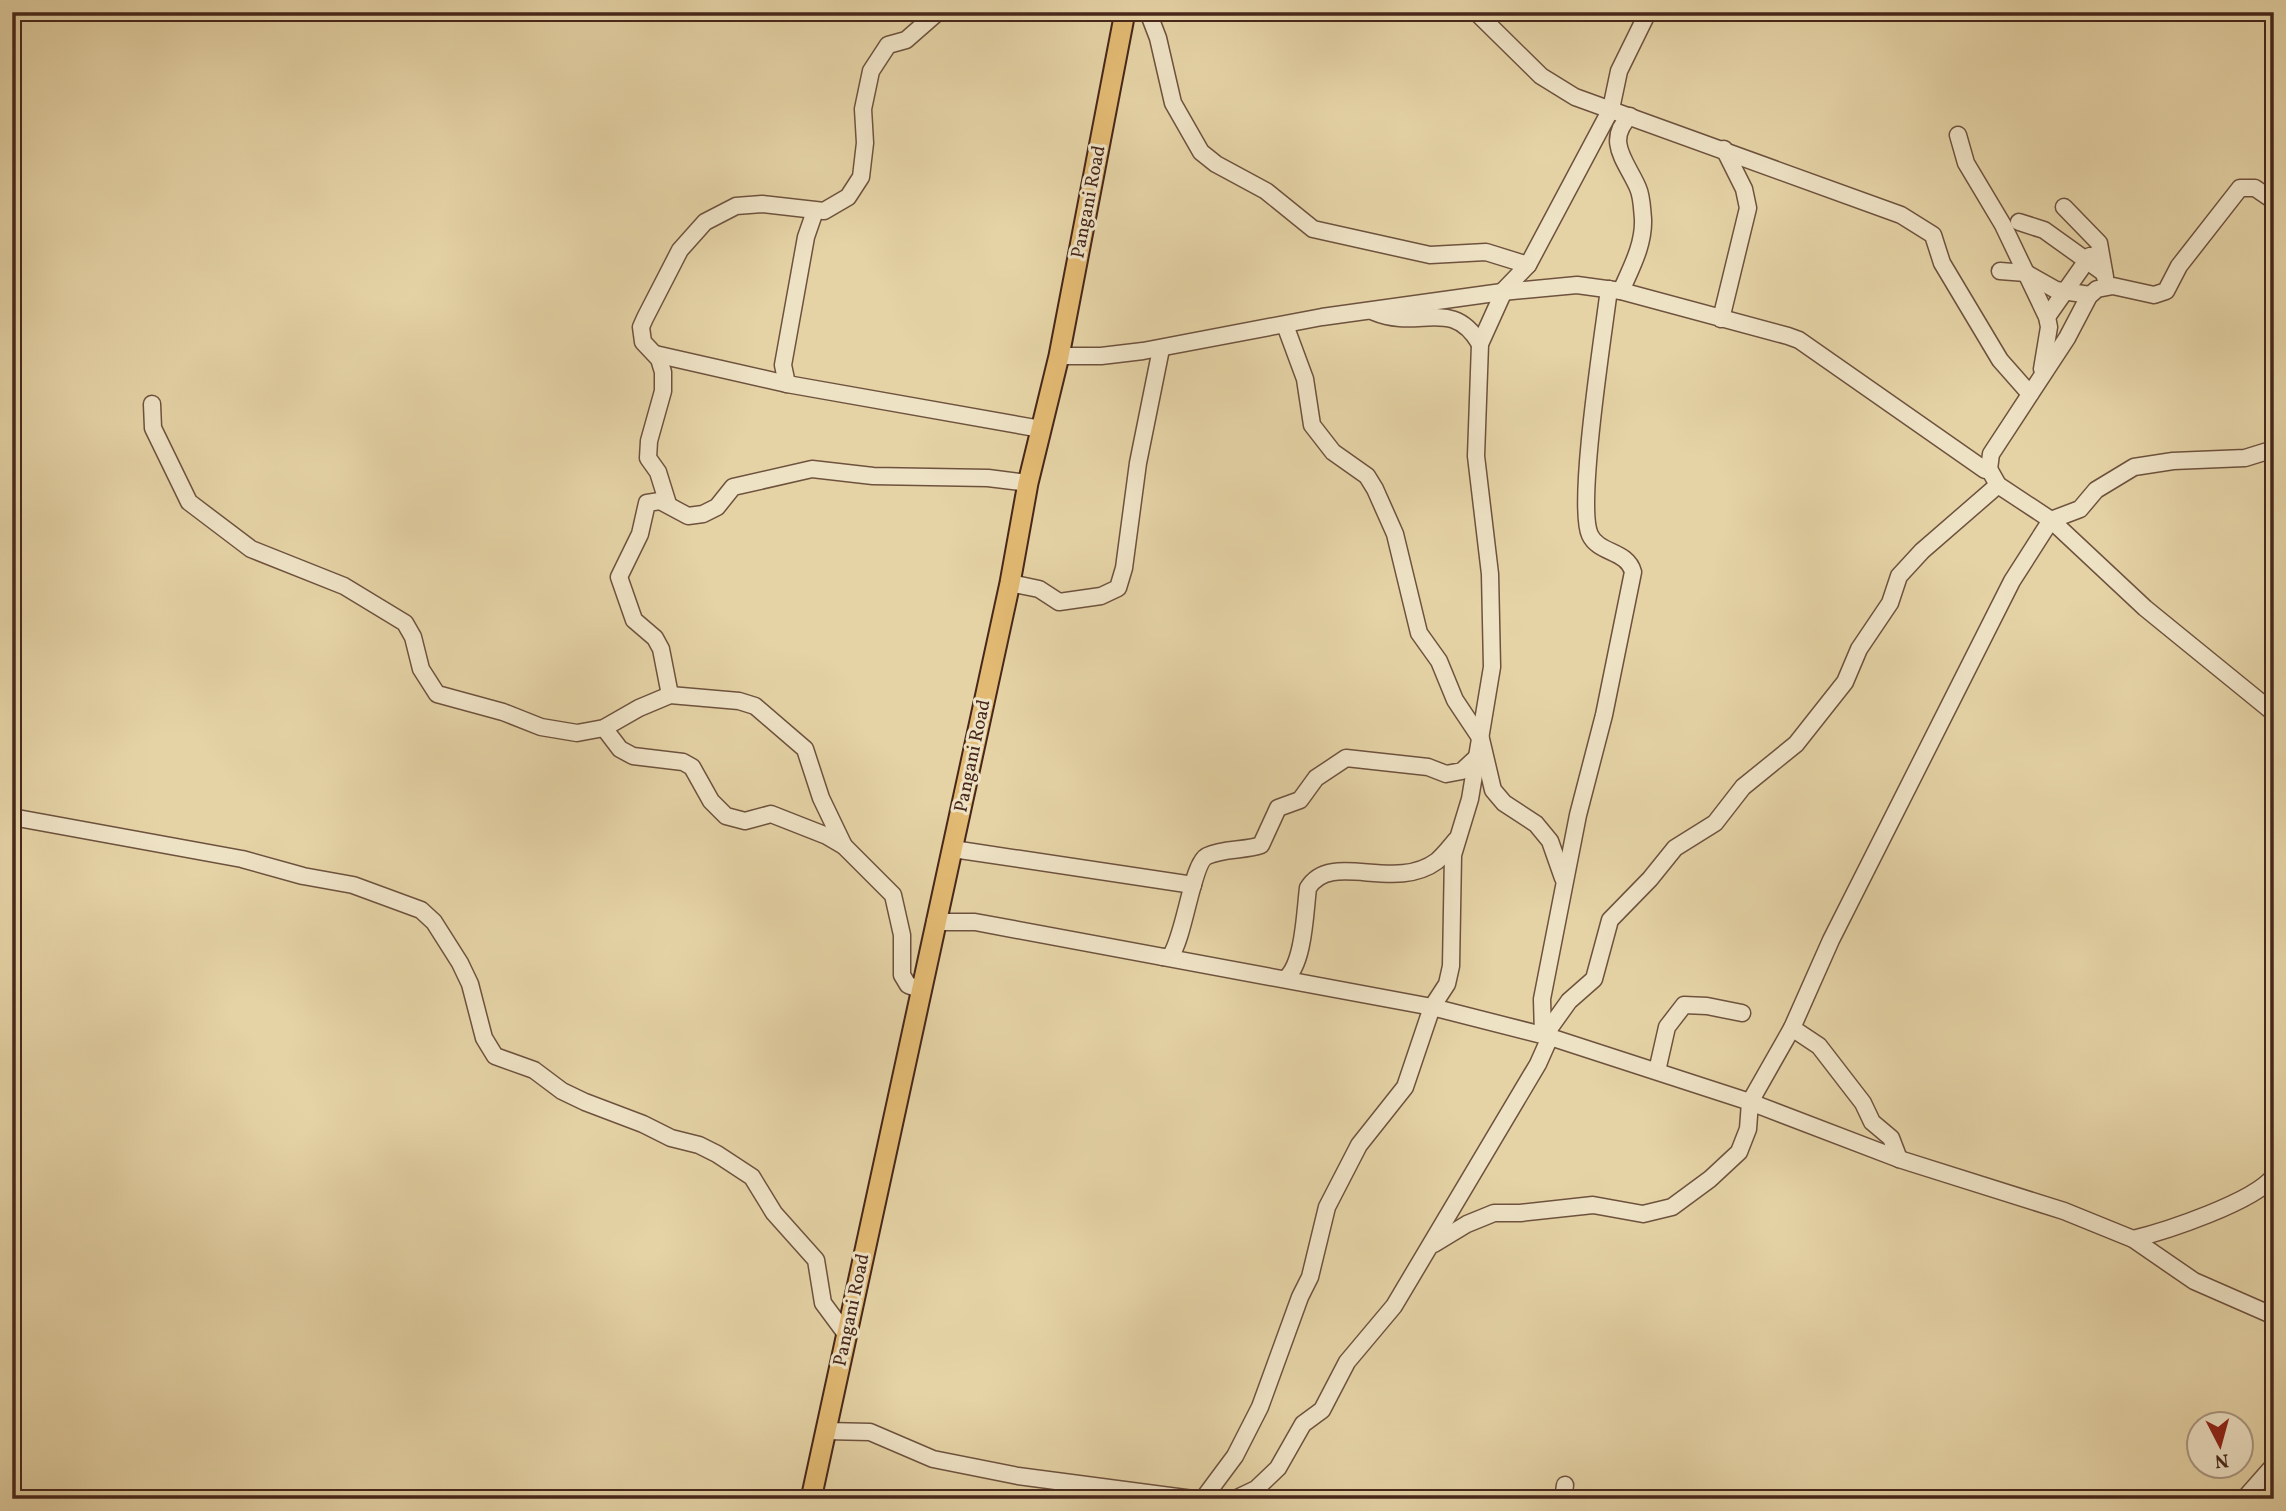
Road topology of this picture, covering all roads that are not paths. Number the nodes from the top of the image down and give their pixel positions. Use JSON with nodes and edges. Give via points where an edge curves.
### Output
{"nodes":[{"id":1,"x":938,"y":12,"type":"edge"},
{"id":2,"x":1148,"y":12,"type":"edge"},
{"id":3,"x":1476,"y":12,"type":"edge"},
{"id":4,"x":1648,"y":12,"type":"edge"},
{"id":5,"x":1125,"y":14,"type":"edge"},
{"id":6,"x":1611,"y":109,"type":"junction"},
{"id":7,"x":1630,"y":116,"type":"junction"},
{"id":8,"x":1958,"y":135,"type":"dead end"},
{"id":9,"x":1724,"y":149,"type":"junction"},
{"id":10,"x":2274,"y":201,"type":"edge"},
{"id":11,"x":2064,"y":207,"type":"dead end"},
{"id":12,"x":815,"y":211,"type":"junction"},
{"id":13,"x":2019,"y":222,"type":"dead end"},
{"id":14,"x":2099,"y":243,"type":"junction"},
{"id":15,"x":2085,"y":262,"type":"junction"},
{"id":16,"x":1528,"y":265,"type":"junction"},
{"id":17,"x":2000,"y":271,"type":"dead end"},
{"id":18,"x":2026,"y":273,"type":"junction"},
{"id":19,"x":2105,"y":280,"type":"junction"},
{"id":20,"x":1615,"y":290,"type":"junction"},
{"id":21,"x":1503,"y":291,"type":"junction"},
{"id":22,"x":2063,"y":292,"type":"junction"},
{"id":23,"x":2090,"y":295,"type":"junction"},
{"id":24,"x":1373,"y":311,"type":"junction"},
{"id":25,"x":2047,"y":317,"type":"junction"},
{"id":26,"x":1721,"y":319,"type":"junction"},
{"id":27,"x":1285,"y":325,"type":"junction"},
{"id":28,"x":1480,"y":344,"type":"junction"},
{"id":29,"x":1161,"y":349,"type":"junction"},
{"id":30,"x":655,"y":354,"type":"junction"},
{"id":31,"x":1059,"y":356,"type":"junction"},
{"id":32,"x":2041,"y":375,"type":"junction"},
{"id":33,"x":787,"y":384,"type":"junction"},
{"id":34,"x":2030,"y":394,"type":"junction"},
{"id":35,"x":152,"y":404,"type":"dead end"},
{"id":36,"x":1041,"y":429,"type":"junction"},
{"id":37,"x":2274,"y":449,"type":"edge"},
{"id":38,"x":1989,"y":469,"type":"junction"},
{"id":39,"x":1028,"y":483,"type":"junction"},
{"id":40,"x":1998,"y":485,"type":"junction"},
{"id":41,"x":668,"y":504,"type":"junction"},
{"id":42,"x":2051,"y":520,"type":"junction"},
{"id":43,"x":1010,"y":583,"type":"junction"},
{"id":44,"x":670,"y":695,"type":"junction"},
{"id":45,"x":2274,"y":713,"type":"edge"},
{"id":46,"x":604,"y":728,"type":"junction"},
{"id":47,"x":1481,"y":739,"type":"junction"},
{"id":48,"x":1477,"y":757,"type":"junction"},
{"id":49,"x":12,"y":817,"type":"edge"},
{"id":50,"x":1456,"y":840,"type":"junction"},
{"id":51,"x":844,"y":846,"type":"junction"},
{"id":52,"x":953,"y":849,"type":"junction"},
{"id":53,"x":1564,"y":884,"type":"junction"},
{"id":54,"x":1193,"y":885,"type":"junction"},
{"id":55,"x":935,"y":922,"type":"junction"},
{"id":56,"x":1163,"y":957,"type":"junction"},
{"id":57,"x":1284,"y":979,"type":"junction"},
{"id":58,"x":922,"y":990,"type":"junction"},
{"id":59,"x":1432,"y":1007,"type":"junction"},
{"id":60,"x":1742,"y":1013,"type":"dead end"},
{"id":61,"x":1792,"y":1028,"type":"junction"},
{"id":62,"x":1546,"y":1036,"type":"junction"},
{"id":63,"x":1657,"y":1071,"type":"junction"},
{"id":64,"x":1750,"y":1102,"type":"junction"},
{"id":65,"x":1899,"y":1158,"type":"junction"},
{"id":66,"x":2274,"y":1176,"type":"edge"},
{"id":67,"x":2133,"y":1239,"type":"junction"},
{"id":68,"x":1434,"y":1244,"type":"junction"},
{"id":69,"x":2274,"y":1316,"type":"edge"},
{"id":70,"x":846,"y":1334,"type":"junction"},
{"id":71,"x":826,"y":1431,"type":"junction"},
{"id":72,"x":2274,"y":1465,"type":"edge"},
{"id":73,"x":811,"y":1499,"type":"edge"},
{"id":74,"x":1194,"y":1499,"type":"edge"},
{"id":75,"x":1203,"y":1499,"type":"edge"},
{"id":76,"x":1235,"y":1499,"type":"edge"},
{"id":77,"x":2244,"y":1499,"type":"edge"}],
"edges":[{"from":1,"to":12,"type":"street","via":[[906,40],[888,45],[879,57],[863,109],[861,177],[840,204]]},
{"from":2,"to":16,"type":"street","via":[[1173,103],[1201,152],[1266,191],[1312,229],[1430,255],[1486,252]]},
{"from":3,"to":6,"type":"street","via":[[1559,90]]},
{"from":4,"to":6,"type":"street","via":[[1619,71]]},
{"from":5,"to":31,"type":"main road","name":"Pangani Road"},
{"from":6,"to":7,"type":"street"},
{"from":6,"to":16,"type":"street"},
{"from":7,"to":9,"type":"street"},
{"from":7,"to":20,"type":"street","via":[[1617,135],[1625,165],[1639,190],[1643,232]]},
{"from":8,"to":18,"type":"street","via":[[1966,163]]},
{"from":9,"to":26,"type":"street","via":[[1748,208]]},
{"from":9,"to":34,"type":"street","via":[[1901,215],[1933,235],[1942,263],[2000,360]]},
{"from":10,"to":19,"type":"street","via":[[2255,188],[2240,188],[2162,294],[2154,296]]},
{"from":11,"to":14,"type":"street"},
{"from":12,"to":30,"type":"street","via":[[749,204],[729,209],[698,228],[680,250],[641,327],[643,342]]},
{"from":12,"to":33,"type":"street","via":[[806,237],[783,365]]},
{"from":13,"to":15,"type":"street","via":[[2044,230]]},
{"from":14,"to":15,"type":"street"},
{"from":14,"to":19,"type":"street"},
{"from":15,"to":19,"type":"street"},
{"from":15,"to":22,"type":"street"},
{"from":16,"to":21,"type":"street"},
{"from":17,"to":18,"type":"street"},
{"from":18,"to":22,"type":"street"},
{"from":18,"to":25,"type":"street"},
{"from":19,"to":23,"type":"street"},
{"from":20,"to":21,"type":"street","via":[[1577,285]]},
{"from":20,"to":26,"type":"street"},
{"from":20,"to":53,"type":"street","via":[[1590,455],[1587,526],[1595,542],[1624,558],[1633,572]]},
{"from":21,"to":24,"type":"street"},
{"from":21,"to":28,"type":"street"},
{"from":22,"to":23,"type":"street"},
{"from":22,"to":25,"type":"street"},
{"from":23,"to":32,"type":"street"},
{"from":24,"to":27,"type":"street"},
{"from":24,"to":28,"type":"street","via":[[1392,320],[1453,317]]},
{"from":25,"to":32,"type":"street"},
{"from":26,"to":38,"type":"street","via":[[1799,340],[1985,471]]},
{"from":27,"to":29,"type":"street"},
{"from":27,"to":47,"type":"street","via":[[1305,379],[1312,425],[1333,452],[1367,476],[1375,489],[1395,534],[1419,633]]},
{"from":28,"to":47,"type":"street","via":[[1476,456],[1487,537],[1492,652]]},
{"from":29,"to":31,"type":"street"},
{"from":29,"to":43,"type":"street","via":[[1118,588],[1101,596],[1059,602],[1039,589]]},
{"from":30,"to":33,"type":"street"},
{"from":30,"to":41,"type":"street","via":[[663,372],[663,391],[648,452]]},
{"from":31,"to":36,"type":"main road","name":"Pangani Road"},
{"from":32,"to":34,"type":"street"},
{"from":33,"to":36,"type":"street"},
{"from":34,"to":38,"type":"street","via":[[1992,454]]},
{"from":35,"to":46,"type":"street","via":[[153,428],[189,502],[251,549],[344,586],[405,623],[421,669],[437,694],[558,731]]},
{"from":36,"to":39,"type":"main road","name":"Pangani Road"},
{"from":37,"to":42,"type":"street","via":[[2245,458],[2134,467],[2096,490],[2080,509]]},
{"from":38,"to":40,"type":"street"},
{"from":39,"to":41,"type":"street","via":[[812,469],[733,487],[718,507],[703,514],[683,515]]},
{"from":39,"to":43,"type":"main road","name":"Pangani Road"},
{"from":40,"to":42,"type":"street"},
{"from":40,"to":62,"type":"street","via":[[1899,576],[1890,603],[1859,649],[1845,682],[1796,744],[1743,787],[1715,823],[1675,848],[1610,920],[1594,979],[1569,1001]]},
{"from":41,"to":44,"type":"street","via":[[647,503],[640,534],[619,577],[634,620],[661,649]]},
{"from":42,"to":45,"type":"street","via":[[2145,608]]},
{"from":42,"to":61,"type":"street","via":[[2012,581],[1831,940]]},
{"from":43,"to":52,"type":"main road","name":"Pangani Road"},
{"from":44,"to":46,"type":"street"},
{"from":44,"to":51,"type":"street","via":[[755,706],[797,739],[812,764],[821,798]]},
{"from":46,"to":51,"type":"street","via":[[620,750],[633,756],[692,767],[711,801],[726,816],[745,821],[771,814]]},
{"from":47,"to":48,"type":"street"},
{"from":47,"to":53,"type":"street","via":[[1497,798],[1536,824],[1550,841]]},
{"from":48,"to":50,"type":"street","via":[[1470,799]]},
{"from":48,"to":54,"type":"street","via":[[1462,771],[1446,774],[1428,767],[1340,760],[1316,778],[1300,800],[1279,807],[1261,845],[1202,859]]},
{"from":49,"to":70,"type":"street","via":[[242,859],[353,885],[421,910],[460,962],[484,1038],[495,1056],[534,1070],[584,1102],[708,1149],[752,1177],[774,1213],[817,1260],[823,1303]]},
{"from":50,"to":57,"type":"street","via":[[1439,860],[1408,873],[1322,872],[1308,888],[1296,961]]},
{"from":50,"to":59,"type":"street","via":[[1451,877],[1451,966],[1447,984]]},
{"from":51,"to":58,"type":"street","via":[[893,895],[901,927],[902,975],[908,985]]},
{"from":52,"to":54,"type":"street"},
{"from":52,"to":55,"type":"main road","name":"Pangani Road"},
{"from":53,"to":62,"type":"street","via":[[1542,999]]},
{"from":54,"to":56,"type":"street","via":[[1175,950],[1170,957]]},
{"from":55,"to":56,"type":"street","via":[[975,922]]},
{"from":55,"to":58,"type":"main road","name":"Pangani Road"},
{"from":56,"to":57,"type":"street"},
{"from":57,"to":59,"type":"street"},
{"from":58,"to":70,"type":"main road","name":"Pangani Road"},
{"from":59,"to":62,"type":"street"},
{"from":59,"to":75,"type":"street","via":[[1405,1087],[1359,1145],[1327,1207],[1310,1278],[1260,1408],[1235,1456]]},
{"from":60,"to":63,"type":"street","via":[[1684,1005],[1667,1027]]},
{"from":61,"to":64,"type":"street"},
{"from":61,"to":65,"type":"street","via":[[1819,1046],[1864,1103],[1872,1122],[1891,1138]]},
{"from":62,"to":63,"type":"street"},
{"from":62,"to":68,"type":"street","via":[[1538,1064]]},
{"from":63,"to":64,"type":"street"},
{"from":64,"to":65,"type":"street"},
{"from":64,"to":68,"type":"street","via":[[1748,1129],[1739,1152],[1672,1207],[1643,1214],[1593,1205],[1494,1213]]},
{"from":65,"to":67,"type":"street","via":[[2064,1211]]},
{"from":66,"to":67,"type":"street","via":[[2257,1191],[2188,1222]]},
{"from":67,"to":69,"type":"street","via":[[2194,1281]]},
{"from":68,"to":76,"type":"street","via":[[1394,1306],[1347,1362],[1322,1410],[1303,1424],[1278,1468],[1256,1489]]},
{"from":70,"to":71,"type":"main road","name":"Pangani Road"},
{"from":71,"to":73,"type":"main road","name":"Pangani Road"},
{"from":71,"to":74,"type":"street","via":[[870,1432],[933,1459],[1018,1476]]},
{"from":72,"to":77,"type":"street"}]}
